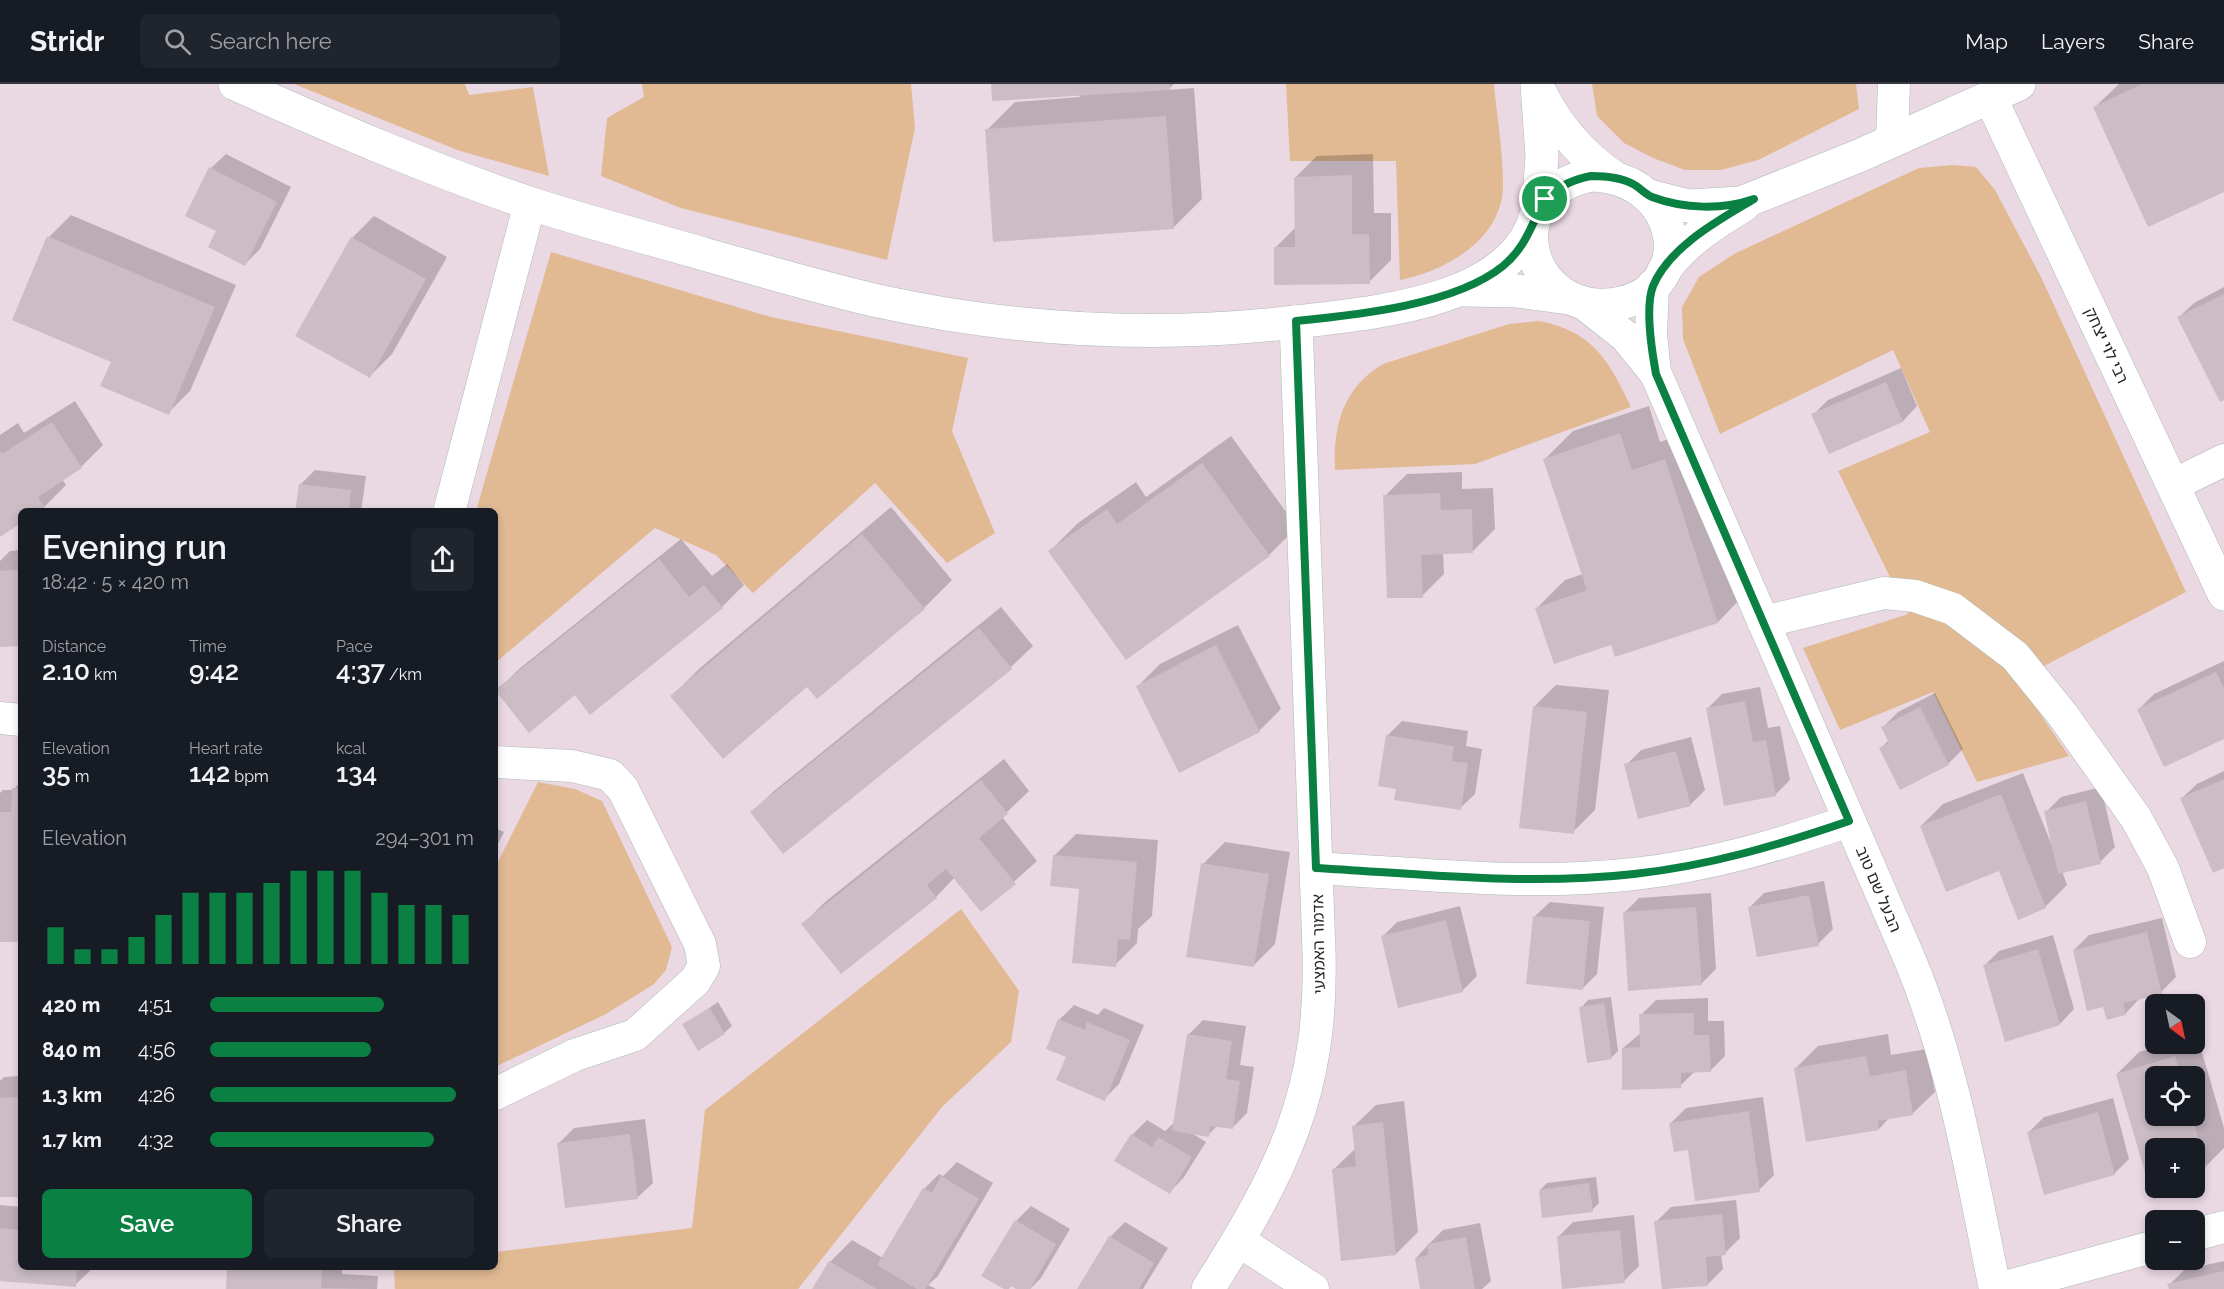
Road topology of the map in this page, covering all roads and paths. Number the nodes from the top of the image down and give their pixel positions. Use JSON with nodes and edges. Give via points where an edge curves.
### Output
{"nodes":[{"id":1,"x":235,"y":84,"type":"edge"},
{"id":2,"x":1894,"y":84,"type":"edge"},
{"id":3,"x":1538,"y":86,"type":"edge"},
{"id":4,"x":2004,"y":91,"type":"edge"},
{"id":5,"x":1892,"y":141,"type":"junction"},
{"id":6,"x":1615,"y":178,"type":"junction"},
{"id":7,"x":1649,"y":196,"type":"junction"},
{"id":8,"x":1754,"y":199,"type":"junction"},
{"id":9,"x":530,"y":203,"type":"junction"},
{"id":10,"x":1535,"y":218,"type":"junction"},
{"id":11,"x":1658,"y":278,"type":"junction"},
{"id":12,"x":1463,"y":290,"type":"junction"},
{"id":13,"x":1576,"y":300,"type":"junction"},
{"id":14,"x":1296,"y":321,"type":"junction"},
{"id":15,"x":1656,"y":374,"type":"junction"},
{"id":16,"x":2224,"y":460,"type":"edge"},
{"id":17,"x":2173,"y":485,"type":"junction"},
{"id":18,"x":450,"y":508,"type":"edge"},
{"id":19,"x":2224,"y":594,"type":"edge"},
{"id":20,"x":1763,"y":622,"type":"junction"},
{"id":21,"x":0,"y":718,"type":"edge"},
{"id":22,"x":18,"y":720,"type":"edge"},
{"id":23,"x":498,"y":762,"type":"edge"},
{"id":24,"x":1849,"y":821,"type":"junction"},
{"id":25,"x":1316,"y":868,"type":"junction"},
{"id":26,"x":2190,"y":942,"type":"dead end"},
{"id":27,"x":498,"y":1093,"type":"edge"},
{"id":28,"x":2224,"y":1227,"type":"edge"},
{"id":29,"x":2205,"y":1232,"type":"edge"},
{"id":30,"x":1239,"y":1241,"type":"junction"},
{"id":31,"x":2145,"y":1248,"type":"edge"},
{"id":32,"x":1208,"y":1289,"type":"edge"},
{"id":33,"x":1313,"y":1289,"type":"edge"},
{"id":34,"x":1996,"y":1289,"type":"edge"}],
"edges":[{"from":1,"to":9,"type":"street","via":[[398,153]]},
{"from":2,"to":5,"type":"street"},
{"from":3,"to":6,"type":"street","via":[[1569,136]]},
{"from":3,"to":10,"type":"street","via":[[1542,157]]},
{"from":4,"to":5,"type":"street"},
{"from":4,"to":17,"type":"street","name":"רבי לוי יצחק"},
{"from":5,"to":8,"type":"street"},
{"from":6,"to":7,"type":"street","via":[[1632,183]]},
{"from":6,"to":10,"type":"street","via":[[1591,176],[1566,182],[1545,199]]},
{"from":7,"to":8,"type":"street","via":[[1702,207]]},
{"from":7,"to":11,"type":"street","via":[[1661,210],[1670,234],[1668,260]]},
{"from":8,"to":11,"type":"street","via":[[1695,238],[1673,257]]},
{"from":9,"to":14,"type":"street","via":[[818,286],[977,318],[1070,328],[1167,331]]},
{"from":9,"to":18,"type":"street"},
{"from":10,"to":12,"type":"street","via":[[1520,249],[1504,265]]},
{"from":10,"to":13,"type":"street","via":[[1531,247],[1540,271],[1557,290]]},
{"from":11,"to":13,"type":"street","via":[[1623,303],[1596,305]]},
{"from":11,"to":15,"type":"street","name":"הבעל שם טוב","via":[[1651,334]]},
{"from":12,"to":13,"type":"street","via":[[1516,291]]},
{"from":12,"to":14,"type":"street","via":[[1392,307]]},
{"from":13,"to":15,"type":"street","name":"הבעל שם טוב","via":[[1625,336]]},
{"from":14,"to":25,"type":"street","name":"אדמור האמצעי"},
{"from":15,"to":20,"type":"street","name":"הבעל שם טוב"},
{"from":16,"to":17,"type":"street"},
{"from":17,"to":19,"type":"street","name":"רבי לוי יצחק"},
{"from":20,"to":24,"type":"street","name":"הבעל שם טוב"},
{"from":20,"to":26,"type":"street","via":[[1884,593],[1915,596],[1953,609],[2015,656],[2136,818],[2163,868]]},
{"from":21,"to":22,"type":"street"},
{"from":23,"to":27,"type":"street","via":[[572,766],[610,775],[623,789],[700,944],[704,966],[695,981],[635,1035],[575,1055]]},
{"from":24,"to":25,"type":"street","via":[[1763,849],[1634,874],[1505,879]]},
{"from":24,"to":34,"type":"street","name":"הבעל שם טוב","via":[[1918,979],[1943,1050]]},
{"from":25,"to":30,"type":"street","name":"אדמור האמצעי","via":[[1320,990],[1311,1068],[1287,1148]]},
{"from":28,"to":29,"type":"street"},
{"from":30,"to":32,"type":"street","name":"אדמור האמצעי"},
{"from":30,"to":33,"type":"street"},
{"from":31,"to":34,"type":"street"}]}
